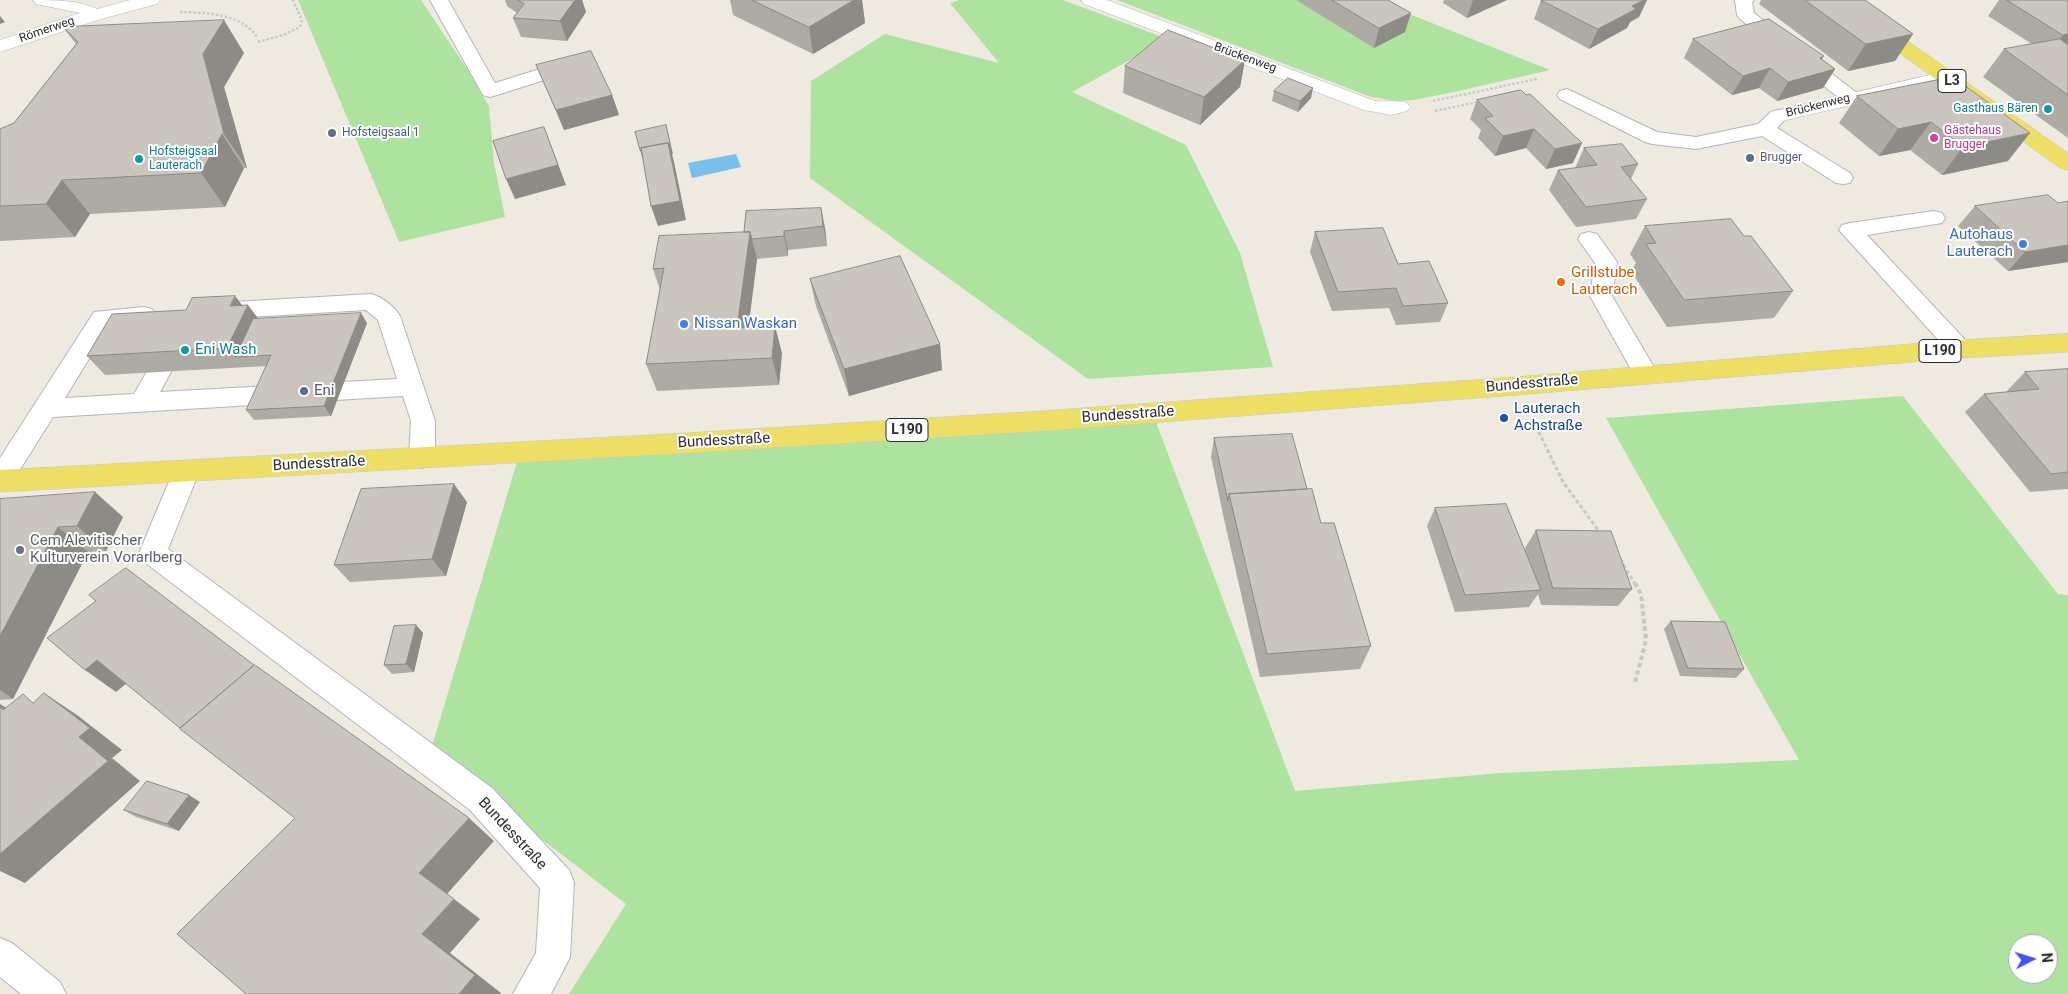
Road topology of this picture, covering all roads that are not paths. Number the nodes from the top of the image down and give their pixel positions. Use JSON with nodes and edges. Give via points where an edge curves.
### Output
{"nodes":[{"id":1,"x":42,"y":0,"type":"edge"},
{"id":2,"x":151,"y":0,"type":"edge"},
{"id":3,"x":438,"y":0,"type":"edge"},
{"id":4,"x":1090,"y":0,"type":"edge"},
{"id":5,"x":1744,"y":0,"type":"edge"},
{"id":6,"x":1837,"y":0,"type":"edge"},
{"id":7,"x":94,"y":15,"type":"junction"},
{"id":8,"x":0,"y":46,"type":"edge"},
{"id":9,"x":579,"y":63,"type":"edge"},
{"id":10,"x":1947,"y":77,"type":"junction"},
{"id":11,"x":1567,"y":95,"type":"dead end"},
{"id":12,"x":1851,"y":98,"type":"junction"},
{"id":13,"x":1396,"y":108,"type":"road end"},
{"id":14,"x":1771,"y":123,"type":"junction"},
{"id":15,"x":2068,"y":163,"type":"edge"},
{"id":16,"x":1843,"y":178,"type":"dead end"},
{"id":17,"x":1934,"y":218,"type":"dead end"},
{"id":18,"x":1589,"y":239,"type":"dead end"},
{"id":19,"x":192,"y":312,"type":"edge"},
{"id":20,"x":165,"y":314,"type":"edge"},
{"id":21,"x":2068,"y":343,"type":"edge"},
{"id":22,"x":1960,"y":349,"type":"junction"},
{"id":23,"x":159,"y":372,"type":"edge"},
{"id":24,"x":1646,"y":374,"type":"junction"},
{"id":25,"x":410,"y":387,"type":"junction"},
{"id":26,"x":142,"y":402,"type":"junction"},
{"id":27,"x":46,"y":408,"type":"junction"},
{"id":28,"x":422,"y":458,"type":"junction"},
{"id":29,"x":186,"y":472,"type":"junction"},
{"id":30,"x":0,"y":480,"type":"edge"},
{"id":31,"x":0,"y":955,"type":"edge"},
{"id":32,"x":48,"y":994,"type":"edge"},
{"id":33,"x":531,"y":994,"type":"edge"}],
"edges":[{"from":1,"to":7,"type":"street","via":[[83,7]]},
{"from":2,"to":7,"type":"street","name":"Römerweg"},
{"from":3,"to":9,"type":"lane","via":[[490,91]]},
{"from":4,"to":13,"type":"street","name":"Brückenweg","via":[[1371,106]]},
{"from":5,"to":12,"type":"lane","via":[[1746,15]]},
{"from":6,"to":10,"type":"main road","number":"L3"},
{"from":7,"to":8,"type":"street","name":"Römerweg"},
{"from":10,"to":12,"type":"street","name":"Brückenweg"},
{"from":10,"to":15,"type":"main road","number":"L3"},
{"from":11,"to":14,"type":"lane","via":[[1652,138],[1696,143]]},
{"from":12,"to":14,"type":"street","name":"Brückenweg"},
{"from":14,"to":16,"type":"lane"},
{"from":17,"to":22,"type":"lane","via":[[1850,230]]},
{"from":18,"to":24,"type":"lane","via":[[1606,262],[1601,296]]},
{"from":19,"to":25,"type":"lane","via":[[371,302],[388,316]]},
{"from":20,"to":27,"type":"lane","via":[[102,318]]},
{"from":21,"to":22,"type":"main road","name":"Bundesstraße","number":"L190"},
{"from":22,"to":24,"type":"main road","name":"Bundesstraße","number":"L190"},
{"from":23,"to":26,"type":"lane"},
{"from":24,"to":28,"type":"main road","name":"Bundesstraße","number":"L190","via":[[972,425]]},
{"from":25,"to":26,"type":"lane"},
{"from":25,"to":28,"type":"lane","via":[[423,421]]},
{"from":26,"to":27,"type":"lane"},
{"from":27,"to":30,"type":"lane"},
{"from":28,"to":29,"type":"main road","name":"Bundesstraße","number":"L190"},
{"from":29,"to":30,"type":"main road","name":"Bundesstraße","number":"L190"},
{"from":29,"to":33,"type":"lane","name":"Bundesstraße","via":[[153,553],[482,799],[557,882],[553,957]]},
{"from":31,"to":32,"type":"lane"}]}
